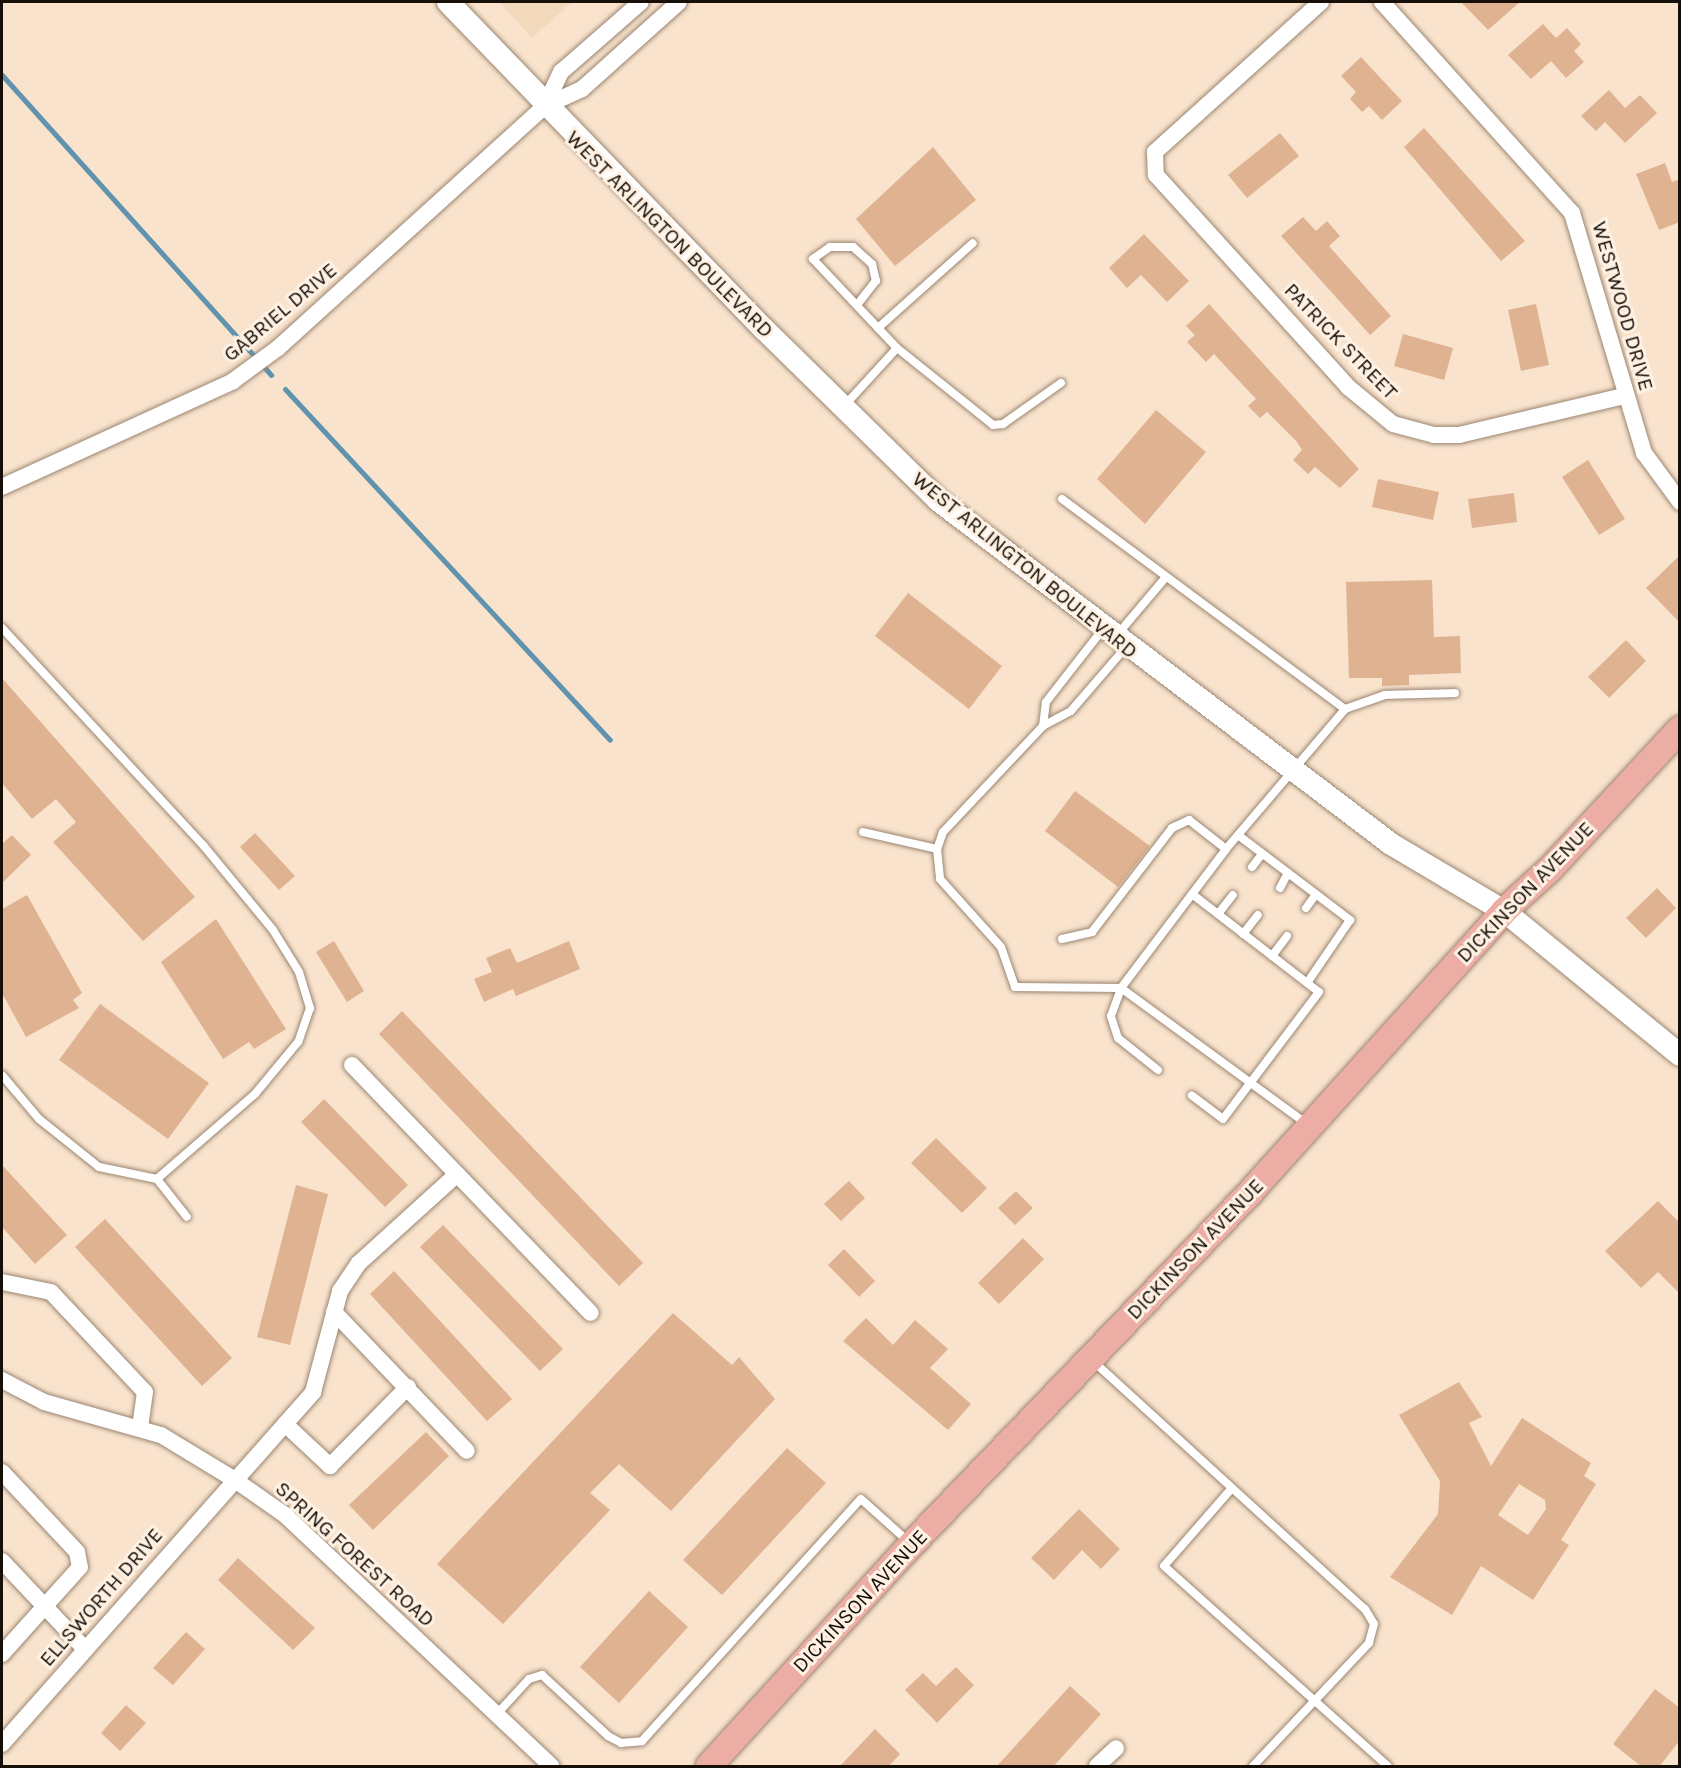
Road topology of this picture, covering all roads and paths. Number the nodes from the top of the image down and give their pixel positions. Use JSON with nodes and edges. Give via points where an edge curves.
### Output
{"nodes":[{"id":1,"x":448,"y":2,"type":"edge"},
{"id":2,"x":641,"y":2,"type":"edge"},
{"id":3,"x":679,"y":2,"type":"edge"},
{"id":4,"x":1321,"y":2,"type":"edge"},
{"id":5,"x":1382,"y":2,"type":"edge"},
{"id":6,"x":545,"y":106,"type":"junction"},
{"id":7,"x":973,"y":243,"type":"dead end"},
{"id":8,"x":857,"y":305,"type":"junction"},
{"id":9,"x":878,"y":328,"type":"junction"},
{"id":10,"x":897,"y":348,"type":"junction"},
{"id":11,"x":1061,"y":383,"type":"dead end"},
{"id":12,"x":1624,"y":396,"type":"junction"},
{"id":13,"x":843,"y":408,"type":"junction"},
{"id":14,"x":2,"y":487,"type":"edge"},
{"id":15,"x":1062,"y":499,"type":"dead end"},
{"id":16,"x":1680,"y":502,"type":"edge"},
{"id":17,"x":1166,"y":578,"type":"junction"},
{"id":18,"x":2,"y":628,"type":"edge"},
{"id":19,"x":1114,"y":638,"type":"junction"},
{"id":20,"x":1455,"y":693,"type":"dead end"},
{"id":21,"x":1345,"y":709,"type":"junction"},
{"id":22,"x":1043,"y":726,"type":"junction"},
{"id":23,"x":1680,"y":729,"type":"edge"},
{"id":24,"x":1290,"y":770,"type":"junction"},
{"id":25,"x":863,"y":832,"type":"dead end"},
{"id":26,"x":1238,"y":835,"type":"junction"},
{"id":27,"x":937,"y":849,"type":"junction"},
{"id":28,"x":1226,"y":849,"type":"junction"},
{"id":29,"x":1262,"y":854,"type":"junction"},
{"id":30,"x":1252,"y":867,"type":"dead end"},
{"id":31,"x":1288,"y":873,"type":"junction"},
{"id":32,"x":1280,"y":888,"type":"dead end"},
{"id":33,"x":1192,"y":894,"type":"junction"},
{"id":34,"x":1316,"y":894,"type":"junction"},
{"id":35,"x":1233,"y":895,"type":"dead end"},
{"id":36,"x":1306,"y":908,"type":"dead end"},
{"id":37,"x":1504,"y":911,"type":"junction"},
{"id":38,"x":1218,"y":914,"type":"junction"},
{"id":39,"x":1258,"y":915,"type":"dead end"},
{"id":40,"x":1244,"y":934,"type":"junction"},
{"id":41,"x":1287,"y":936,"type":"dead end"},
{"id":42,"x":1062,"y":939,"type":"dead end"},
{"id":43,"x":1272,"y":956,"type":"junction"},
{"id":44,"x":1307,"y":982,"type":"junction"},
{"id":45,"x":1121,"y":988,"type":"junction"},
{"id":46,"x":1680,"y":1056,"type":"edge"},
{"id":47,"x":352,"y":1065,"type":"dead end"},
{"id":48,"x":1158,"y":1070,"type":"dead end"},
{"id":49,"x":2,"y":1075,"type":"edge"},
{"id":50,"x":1249,"y":1084,"type":"junction"},
{"id":51,"x":1192,"y":1096,"type":"dead end"},
{"id":52,"x":1309,"y":1126,"type":"junction"},
{"id":53,"x":457,"y":1174,"type":"junction"},
{"id":54,"x":157,"y":1179,"type":"junction"},
{"id":55,"x":187,"y":1216,"type":"dead end"},
{"id":56,"x":2,"y":1282,"type":"edge"},
{"id":57,"x":334,"y":1312,"type":"junction"},
{"id":58,"x":591,"y":1312,"type":"dead end"},
{"id":59,"x":1090,"y":1358,"type":"junction"},
{"id":60,"x":2,"y":1380,"type":"edge"},
{"id":61,"x":408,"y":1387,"type":"junction"},
{"id":62,"x":285,"y":1424,"type":"junction"},
{"id":63,"x":140,"y":1428,"type":"junction"},
{"id":64,"x":467,"y":1451,"type":"dead end"},
{"id":65,"x":2,"y":1472,"type":"edge"},
{"id":66,"x":235,"y":1480,"type":"junction"},
{"id":67,"x":1232,"y":1488,"type":"junction"},
{"id":68,"x":912,"y":1544,"type":"junction"},
{"id":69,"x":2,"y":1561,"type":"edge"},
{"id":70,"x":45,"y":1606,"type":"junction"},
{"id":71,"x":85,"y":1649,"type":"junction"},
{"id":72,"x":2,"y":1654,"type":"edge"},
{"id":73,"x":1315,"y":1701,"type":"junction"},
{"id":74,"x":496,"y":1715,"type":"junction"},
{"id":75,"x":2,"y":1744,"type":"edge"},
{"id":76,"x":1116,"y":1748,"type":"dead end"},
{"id":77,"x":551,"y":1767,"type":"edge"},
{"id":78,"x":709,"y":1767,"type":"edge"},
{"id":79,"x":1097,"y":1767,"type":"edge"},
{"id":80,"x":1253,"y":1767,"type":"edge"},
{"id":81,"x":1388,"y":1767,"type":"edge"}],
"edges":[{"from":1,"to":6,"type":"main road","name":"WEST ARLINGTON BOULEVARD"},
{"from":2,"to":6,"type":"street","via":[[561,72]]},
{"from":3,"to":6,"type":"street","via":[[582,89]]},
{"from":4,"to":12,"type":"street","name":"PATRICK STREET","via":[[1155,152],[1151,162],[1156,175],[1348,387],[1393,424],[1434,435],[1459,435]]},
{"from":5,"to":12,"type":"street","name":"WESTWOOD DRIVE","via":[[1572,213],[1582,236]]},
{"from":6,"to":13,"type":"main road","name":"WEST ARLINGTON BOULEVARD"},
{"from":6,"to":14,"type":"street","name":"GABRIEL DRIVE","via":[[278,348],[242,374]]},
{"from":7,"to":9,"type":"lane"},
{"from":8,"to":8,"type":"lane","via":[[813,259],[830,247],[853,247],[872,264],[876,280]]},
{"from":8,"to":9,"type":"lane"},
{"from":9,"to":10,"type":"lane"},
{"from":10,"to":11,"type":"lane","via":[[993,425],[1004,424]]},
{"from":10,"to":13,"type":"lane"},
{"from":12,"to":16,"type":"street","name":"WESTWOOD DRIVE","via":[[1644,453]]},
{"from":13,"to":19,"type":"main road","name":"WEST ARLINGTON BOULEVARD","via":[[939,501]]},
{"from":15,"to":17,"type":"lane"},
{"from":17,"to":19,"type":"lane"},
{"from":17,"to":21,"type":"lane"},
{"from":18,"to":54,"type":"lane","via":[[203,844],[273,930],[299,972],[310,1008],[297,1042],[255,1094]]},
{"from":19,"to":22,"type":"lane","via":[[1071,711]]},
{"from":19,"to":22,"type":"lane","via":[[1046,702]]},
{"from":19,"to":24,"type":"main road","name":"WEST ARLINGTON BOULEVARD"},
{"from":20,"to":21,"type":"lane","via":[[1385,695]]},
{"from":21,"to":24,"type":"lane","via":[[1317,747]]},
{"from":22,"to":27,"type":"lane","via":[[943,832]]},
{"from":23,"to":37,"type":"main road","name":"DICKINSON AVENUE"},
{"from":24,"to":26,"type":"lane"},
{"from":24,"to":37,"type":"main road","name":"WEST ARLINGTON BOULEVARD","via":[[1391,844]]},
{"from":25,"to":27,"type":"lane"},
{"from":26,"to":28,"type":"lane"},
{"from":26,"to":29,"type":"lane"},
{"from":27,"to":45,"type":"lane","via":[[940,879],[1001,947],[1015,987]]},
{"from":28,"to":33,"type":"lane"},
{"from":28,"to":42,"type":"lane","via":[[1188,820],[1172,828],[1092,932]]},
{"from":29,"to":30,"type":"lane"},
{"from":29,"to":31,"type":"lane"},
{"from":31,"to":32,"type":"lane"},
{"from":31,"to":34,"type":"lane"},
{"from":33,"to":38,"type":"lane"},
{"from":33,"to":45,"type":"lane"},
{"from":34,"to":36,"type":"lane"},
{"from":34,"to":44,"type":"lane","via":[[1350,920]]},
{"from":35,"to":38,"type":"lane"},
{"from":37,"to":46,"type":"main road","name":"WEST ARLINGTON BOULEVARD"},
{"from":37,"to":52,"type":"main road","name":"DICKINSON AVENUE"},
{"from":38,"to":40,"type":"lane"},
{"from":39,"to":40,"type":"lane"},
{"from":40,"to":43,"type":"lane"},
{"from":41,"to":43,"type":"lane"},
{"from":43,"to":44,"type":"lane"},
{"from":44,"to":50,"type":"lane","via":[[1318,992]]},
{"from":45,"to":48,"type":"lane","via":[[1111,1029]]},
{"from":45,"to":50,"type":"lane"},
{"from":47,"to":53,"type":"street"},
{"from":49,"to":54,"type":"lane","via":[[39,1119],[99,1167]]},
{"from":50,"to":51,"type":"lane","via":[[1223,1119]]},
{"from":50,"to":52,"type":"lane"},
{"from":52,"to":59,"type":"main road","name":"DICKINSON AVENUE"},
{"from":53,"to":57,"type":"street","name":"ELLSWORTH DRIVE","via":[[359,1263],[340,1291]]},
{"from":53,"to":58,"type":"street"},
{"from":54,"to":55,"type":"lane"},
{"from":56,"to":63,"type":"street","via":[[51,1292],[145,1392]]},
{"from":57,"to":61,"type":"street"},
{"from":57,"to":62,"type":"street","name":"ELLSWORTH DRIVE","via":[[313,1392]]},
{"from":59,"to":67,"type":"lane"},
{"from":59,"to":68,"type":"main road","name":"DICKINSON AVENUE"},
{"from":60,"to":63,"type":"street","name":"SPRING FOREST ROAD","via":[[44,1402]]},
{"from":61,"to":62,"type":"street","via":[[330,1466]]},
{"from":61,"to":64,"type":"street"},
{"from":62,"to":66,"type":"street","name":"ELLSWORTH DRIVE"},
{"from":63,"to":66,"type":"street","name":"SPRING FOREST ROAD"},
{"from":65,"to":70,"type":"street","via":[[77,1552],[80,1568]]},
{"from":66,"to":71,"type":"street","name":"ELLSWORTH DRIVE"},
{"from":66,"to":74,"type":"street","name":"SPRING FOREST ROAD","via":[[285,1515]]},
{"from":67,"to":73,"type":"lane","via":[[1365,1609],[1374,1624],[1369,1642]]},
{"from":67,"to":73,"type":"lane","via":[[1164,1566]]},
{"from":68,"to":74,"type":"lane","via":[[861,1500],[642,1741],[621,1743],[608,1736],[553,1680],[542,1675],[529,1679]]},
{"from":68,"to":78,"type":"main road","name":"DICKINSON AVENUE"},
{"from":69,"to":70,"type":"street"},
{"from":70,"to":71,"type":"street"},
{"from":70,"to":72,"type":"street"},
{"from":71,"to":75,"type":"street","name":"ELLSWORTH DRIVE"},
{"from":73,"to":80,"type":"lane"},
{"from":73,"to":81,"type":"lane"},
{"from":74,"to":77,"type":"street","name":"SPRING FOREST ROAD"},
{"from":76,"to":79,"type":"street"}]}
